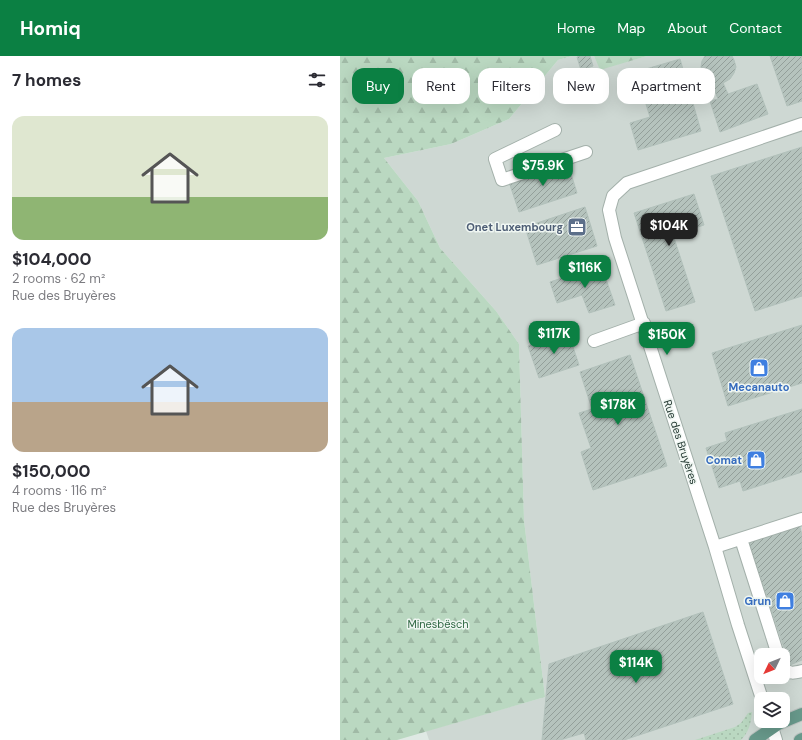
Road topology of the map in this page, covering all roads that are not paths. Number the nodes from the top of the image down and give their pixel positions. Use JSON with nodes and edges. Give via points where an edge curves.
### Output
{"nodes":[{"id":1,"x":802,"y":124,"type":"edge"},
{"id":2,"x":555,"y":130,"type":"dead end"},
{"id":3,"x":586,"y":152,"type":"dead end"},
{"id":4,"x":644,"y":323,"type":"junction"},
{"id":5,"x":594,"y":341,"type":"dead end"},
{"id":6,"x":802,"y":519,"type":"edge"},
{"id":7,"x":741,"y":539,"type":"junction"},
{"id":8,"x":715,"y":547,"type":"junction"},
{"id":9,"x":776,"y":648,"type":"edge"},
{"id":10,"x":802,"y":671,"type":"edge"},
{"id":11,"x":790,"y":673,"type":"edge"},
{"id":12,"x":760,"y":692,"type":"edge"},
{"id":13,"x":802,"y":714,"type":"edge"},
{"id":14,"x":790,"y":718,"type":"edge"},
{"id":15,"x":767,"y":728,"type":"edge"},
{"id":16,"x":772,"y":728,"type":"edge"},
{"id":17,"x":755,"y":740,"type":"edge"},
{"id":18,"x":776,"y":740,"type":"edge"}],
"edges":[{"from":1,"to":4,"type":"street","name":"Rue des Bruyères","via":[[628,183],[613,196],[609,210],[615,238]]},
{"from":2,"to":3,"type":"street","via":[[495,159],[502,180]]},
{"from":4,"to":5,"type":"street"},
{"from":4,"to":8,"type":"street","name":"Rue des Bruyères"},
{"from":6,"to":7,"type":"street"},
{"from":7,"to":8,"type":"street"},
{"from":7,"to":9,"type":"street"},
{"from":8,"to":12,"type":"street","name":"Rue des Bruyères"},
{"from":10,"to":11,"type":"street"},
{"from":13,"to":14,"type":"main road"},
{"from":15,"to":17,"type":"main road"},
{"from":16,"to":18,"type":"street"}]}
